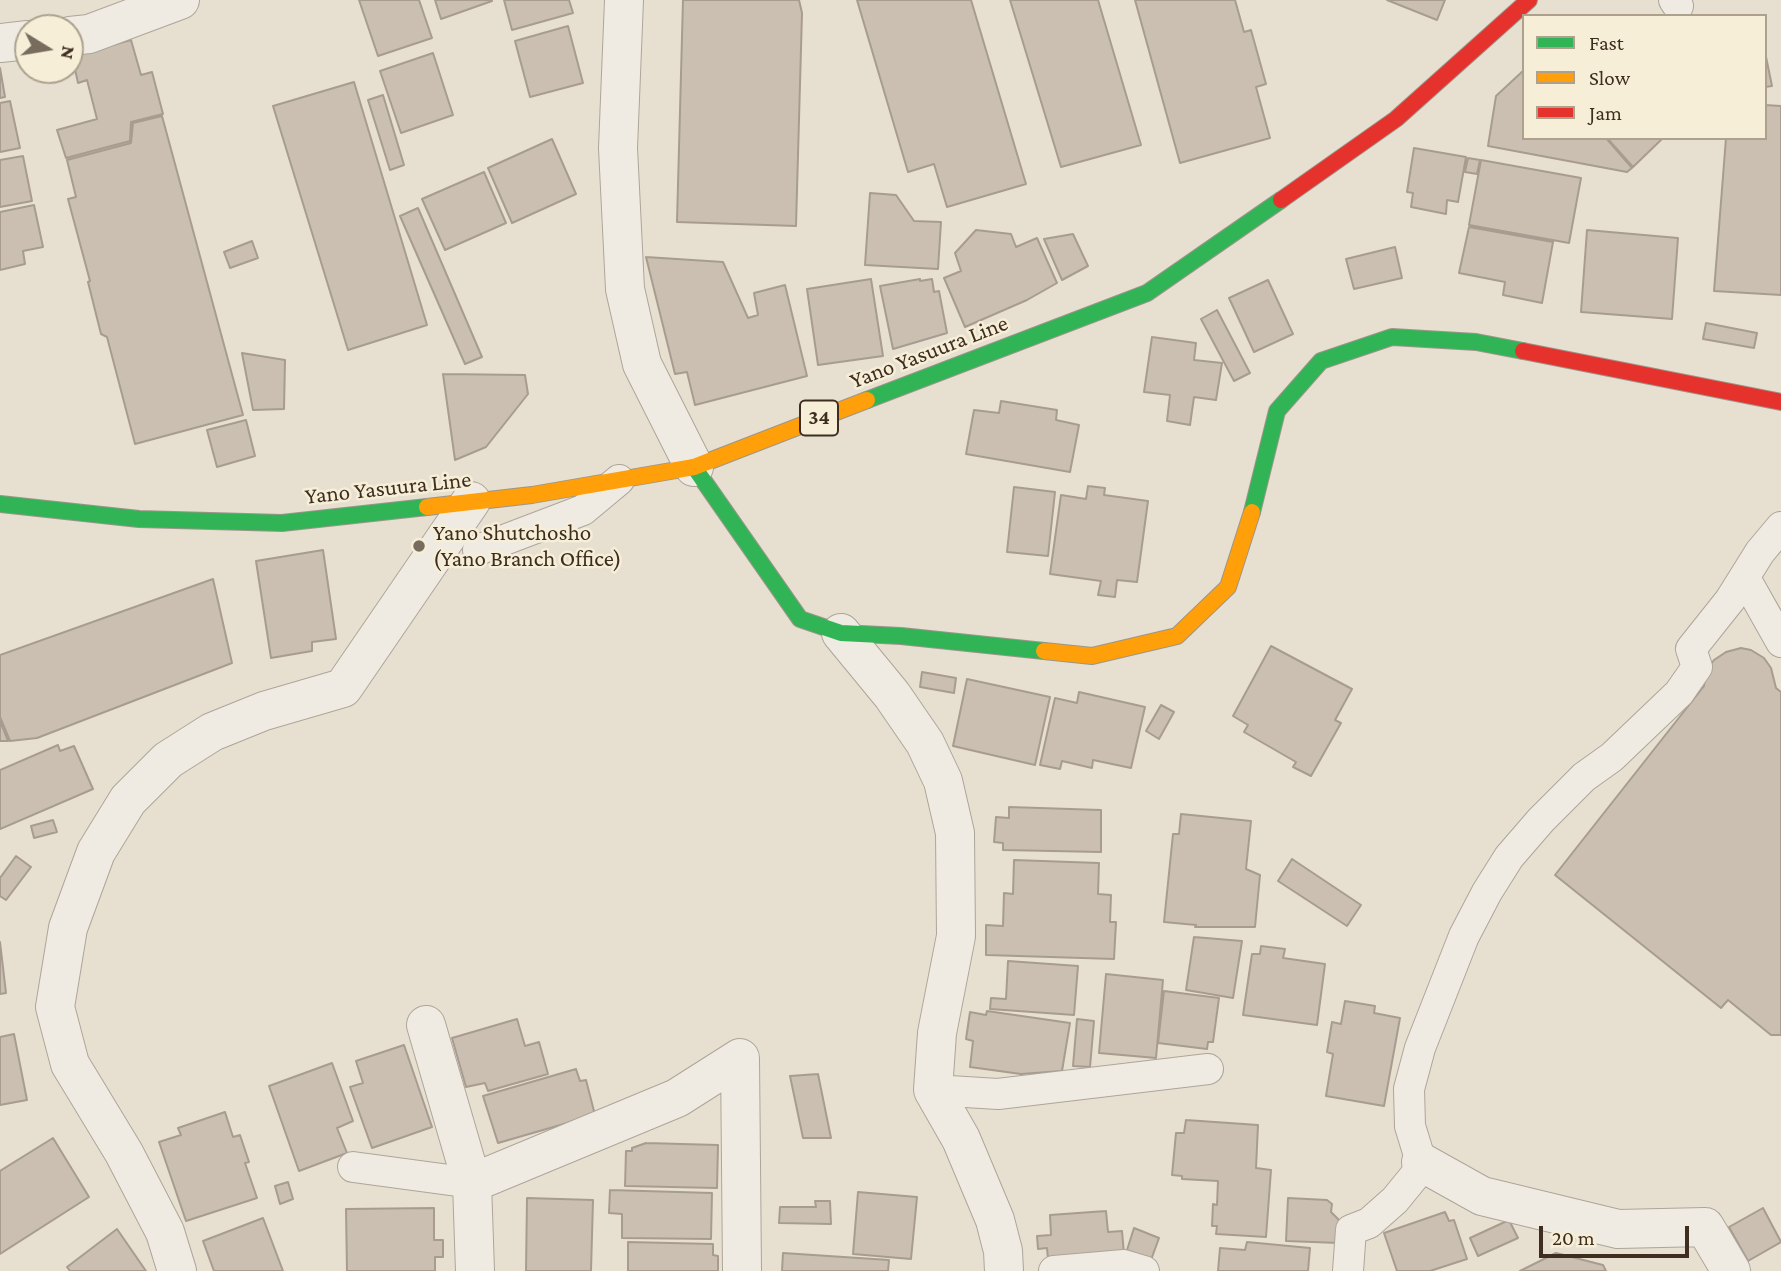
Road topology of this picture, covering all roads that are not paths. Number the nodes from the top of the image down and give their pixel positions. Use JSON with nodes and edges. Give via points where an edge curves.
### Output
{"nodes":[{"id":1,"x":180,"y":0,"type":"edge"},
{"id":2,"x":624,"y":0,"type":"edge"},
{"id":3,"x":1529,"y":0,"type":"edge"},
{"id":4,"x":84,"y":35,"type":"edge"},
{"id":5,"x":1781,"y":402,"type":"edge"},
{"id":6,"x":694,"y":467,"type":"junction"},
{"id":7,"x":619,"y":480,"type":"junction"},
{"id":8,"x":471,"y":501,"type":"junction"},
{"id":9,"x":0,"y":503,"type":"edge"},
{"id":10,"x":1781,"y":527,"type":"edge"},
{"id":11,"x":478,"y":550,"type":"dead end"},
{"id":12,"x":1745,"y":578,"type":"junction"},
{"id":13,"x":841,"y":633,"type":"junction"},
{"id":14,"x":1781,"y":642,"type":"edge"},
{"id":15,"x":426,"y":1025,"type":"dead end"},
{"id":16,"x":1208,"y":1069,"type":"dead end"},
{"id":17,"x":933,"y":1090,"type":"junction"},
{"id":18,"x":1421,"y":1162,"type":"junction"},
{"id":19,"x":353,"y":1167,"type":"dead end"},
{"id":20,"x":472,"y":1183,"type":"junction"},
{"id":21,"x":177,"y":1271,"type":"edge"},
{"id":22,"x":475,"y":1271,"type":"edge"},
{"id":23,"x":742,"y":1271,"type":"edge"},
{"id":24,"x":1004,"y":1271,"type":"edge"},
{"id":25,"x":1054,"y":1271,"type":"edge"},
{"id":26,"x":1144,"y":1271,"type":"edge"},
{"id":27,"x":1348,"y":1271,"type":"edge"},
{"id":28,"x":1731,"y":1271,"type":"edge"}],
"edges":[{"from":1,"to":4,"type":"street"},
{"from":2,"to":6,"type":"street","via":[[618,149],[625,289],[642,364]]},
{"from":3,"to":6,"type":"main road","name":"Yano Yasuura Line","number":"34","via":[[1396,119],[1147,293]]},
{"from":5,"to":13,"type":"main road","via":[[1476,342],[1392,337],[1321,361],[1277,411],[1228,587],[1177,636],[1092,656]]},
{"from":6,"to":7,"type":"main road","name":"Yano Yasuura Line","number":"34"},
{"from":6,"to":13,"type":"main road","via":[[800,619]]},
{"from":7,"to":8,"type":"main road","name":"Yano Yasuura Line","number":"34"},
{"from":7,"to":11,"type":"lane","via":[[583,510]]},
{"from":8,"to":9,"type":"main road","name":"Yano Yasuura Line","number":"34","via":[[282,523],[139,519]]},
{"from":8,"to":21,"type":"street","via":[[342,688],[212,732],[168,760],[128,800],[96,852],[68,928],[55,1007],[69,1064],[124,1153],[165,1232]]},
{"from":10,"to":12,"type":"lane"},
{"from":12,"to":14,"type":"lane"},
{"from":12,"to":18,"type":"lane","via":[[1691,649],[1697,667],[1679,692],[1541,820],[1509,857],[1488,892],[1464,936],[1420,1048],[1409,1089],[1410,1126]]},
{"from":13,"to":17,"type":"street","via":[[925,743],[943,781],[955,833],[956,936],[937,1033]]},
{"from":15,"to":20,"type":"street"},
{"from":16,"to":17,"type":"lane","via":[[998,1094]]},
{"from":17,"to":24,"type":"street","via":[[961,1139],[995,1220]]},
{"from":18,"to":27,"type":"lane","via":[[1418,1173],[1395,1200],[1369,1223],[1352,1230]]},
{"from":18,"to":28,"type":"street","via":[[1482,1196],[1618,1229],[1705,1227]]},
{"from":19,"to":20,"type":"lane"},
{"from":20,"to":22,"type":"street"},
{"from":20,"to":23,"type":"street","via":[[677,1098],[740,1058]]},
{"from":25,"to":26,"type":"lane","via":[[1124,1265]]}]}
